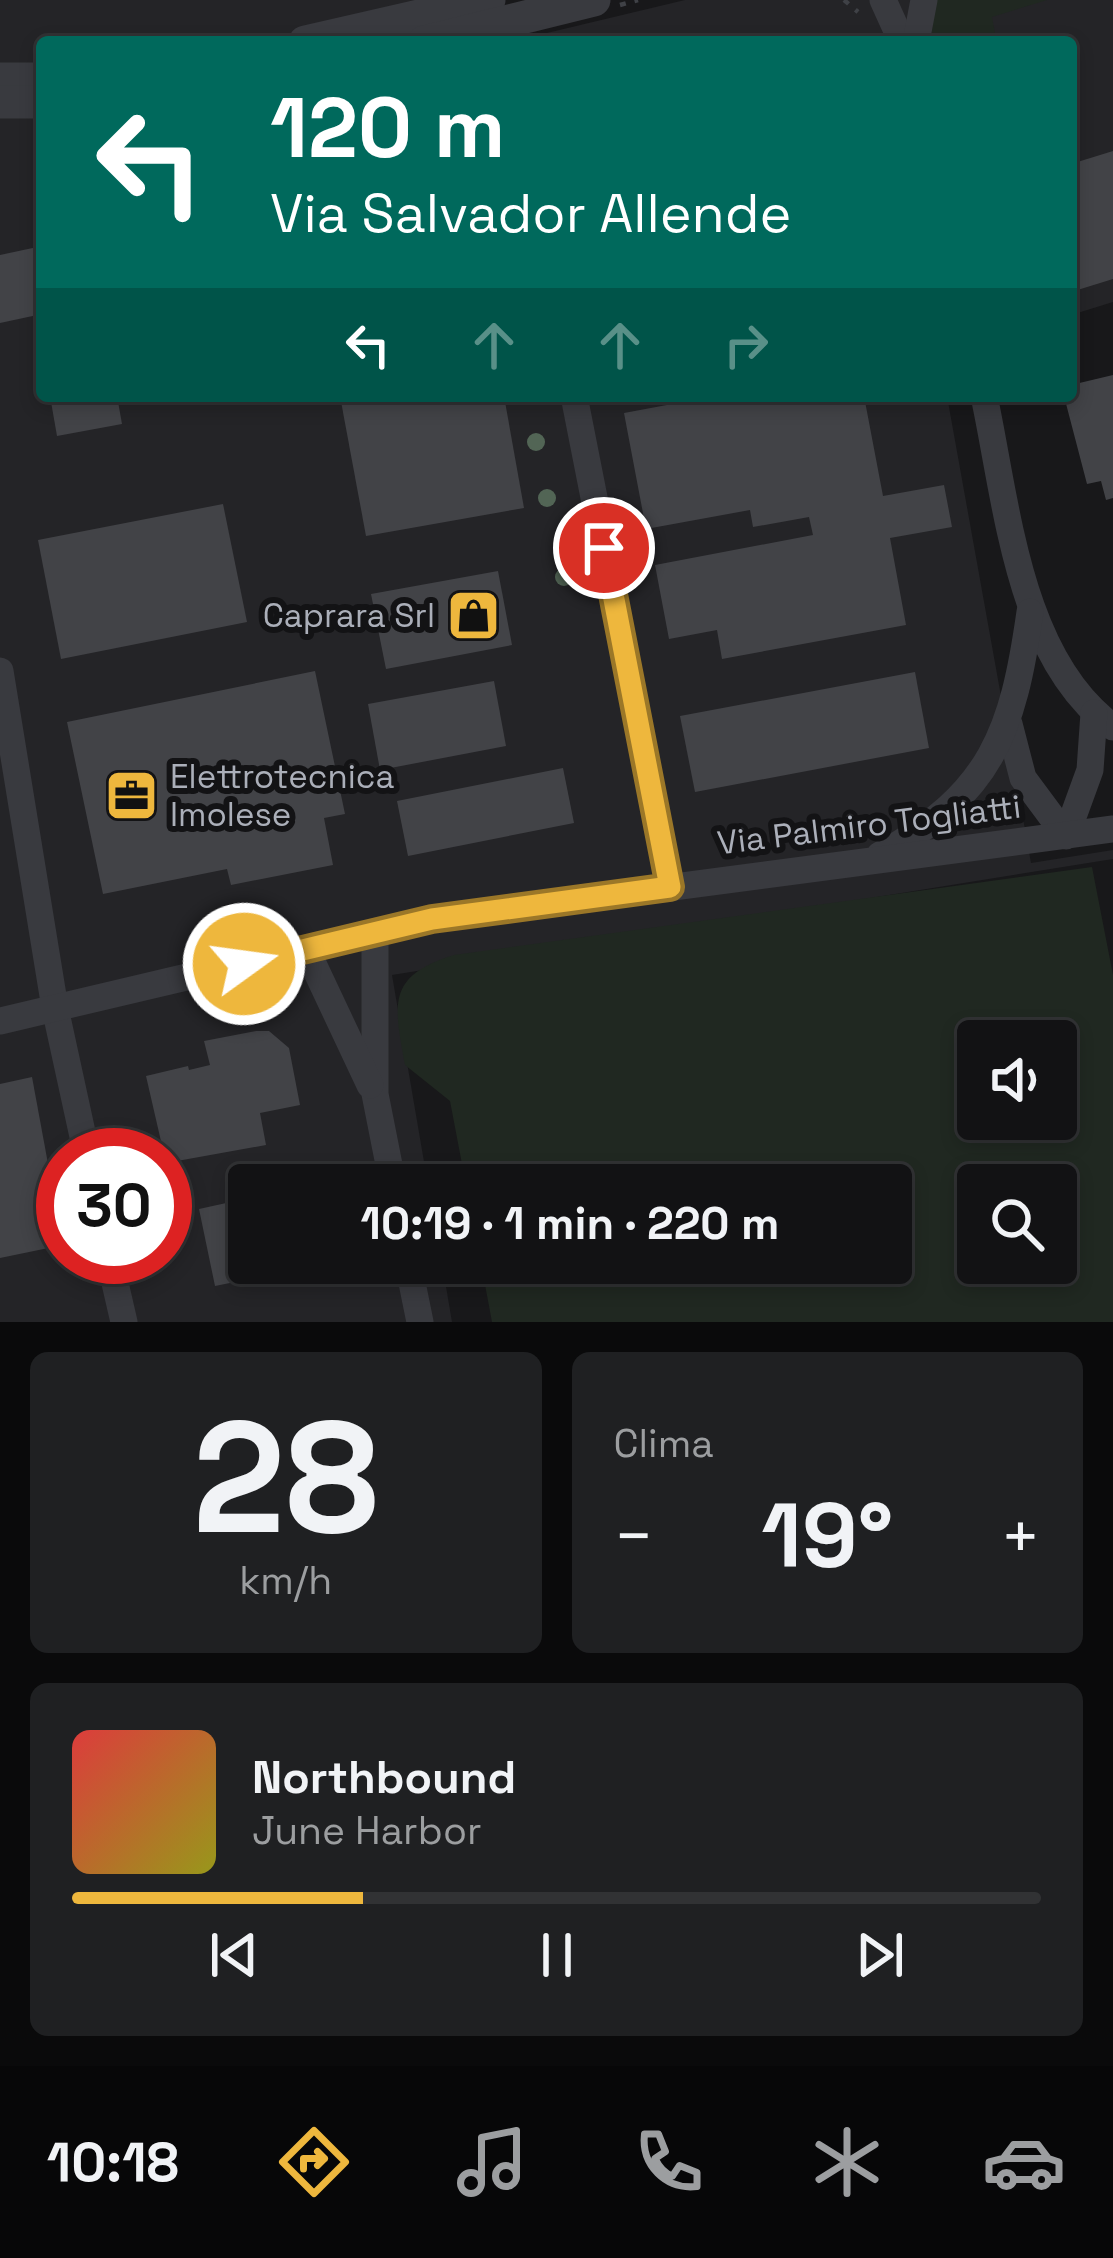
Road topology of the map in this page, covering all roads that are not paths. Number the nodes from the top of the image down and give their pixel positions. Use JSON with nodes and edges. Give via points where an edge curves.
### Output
{"nodes":[{"id":1,"x":594,"y":0,"type":"edge"},
{"id":2,"x":883,"y":0,"type":"edge"},
{"id":3,"x":924,"y":0,"type":"edge"},
{"id":4,"x":498,"y":22,"type":"edge"},
{"id":5,"x":363,"y":36,"type":"edge"},
{"id":6,"x":446,"y":36,"type":"edge"},
{"id":7,"x":899,"y":36,"type":"edge"},
{"id":8,"x":917,"y":36,"type":"edge"},
{"id":9,"x":0,"y":79,"type":"edge"},
{"id":10,"x":36,"y":79,"type":"edge"},
{"id":11,"x":0,"y":102,"type":"edge"},
{"id":12,"x":36,"y":102,"type":"edge"},
{"id":13,"x":575,"y":402,"type":"edge"},
{"id":14,"x":985,"y":402,"type":"edge"},
{"id":15,"x":1030,"y":612,"type":"junction"},
{"id":16,"x":0,"y":671,"type":"edge"},
{"id":17,"x":1103,"y":720,"type":"edge"},
{"id":18,"x":1009,"y":724,"type":"junction"},
{"id":19,"x":1113,"y":829,"type":"edge"},
{"id":20,"x":1066,"y":836,"type":"junction"},
{"id":21,"x":868,"y":861,"type":"junction"},
{"id":22,"x":670,"y":887,"type":"junction"},
{"id":23,"x":375,"y":933,"type":"junction"},
{"id":24,"x":305,"y":949,"type":"junction"},
{"id":25,"x":55,"y":1008,"type":"junction"},
{"id":26,"x":0,"y":1021,"type":"edge"},
{"id":27,"x":375,"y":1094,"type":"junction"},
{"id":28,"x":81,"y":1128,"type":"edge"},
{"id":29,"x":389,"y":1164,"type":"edge"},
{"id":30,"x":116,"y":1284,"type":"edge"},
{"id":31,"x":412,"y":1284,"type":"edge"},
{"id":32,"x":124,"y":1322,"type":"edge"},
{"id":33,"x":420,"y":1322,"type":"edge"}],
"edges":[{"from":1,"to":4,"type":"street"},
{"from":2,"to":7,"type":"street"},
{"from":3,"to":8,"type":"street"},
{"from":4,"to":5,"type":"street"},
{"from":4,"to":6,"type":"street"},
{"from":9,"to":10,"type":"street"},
{"from":11,"to":12,"type":"street"},
{"from":13,"to":22,"type":"street"},
{"from":14,"to":15,"type":"street"},
{"from":15,"to":17,"type":"street"},
{"from":15,"to":18,"type":"street"},
{"from":16,"to":25,"type":"street"},
{"from":17,"to":20,"type":"street"},
{"from":18,"to":20,"type":"street","via":[[1024,778]]},
{"from":18,"to":21,"type":"street","via":[[942,817]]},
{"from":19,"to":20,"type":"street","name":"Via Palmiro Togliatti"},
{"from":20,"to":21,"type":"street","name":"Via Palmiro Togliatti"},
{"from":21,"to":22,"type":"street","name":"Via Palmiro Togliatti"},
{"from":22,"to":23,"type":"street","name":"Via Palmiro Togliatti"},
{"from":23,"to":24,"type":"street","name":"Via Palmiro Togliatti"},
{"from":23,"to":27,"type":"street"},
{"from":24,"to":25,"type":"street","name":"Via Palmiro Togliatti"},
{"from":24,"to":27,"type":"street"},
{"from":25,"to":26,"type":"street","name":"Via Palmiro Togliatti"},
{"from":25,"to":28,"type":"street"},
{"from":27,"to":29,"type":"street"},
{"from":30,"to":32,"type":"street"},
{"from":31,"to":33,"type":"street"}]}
